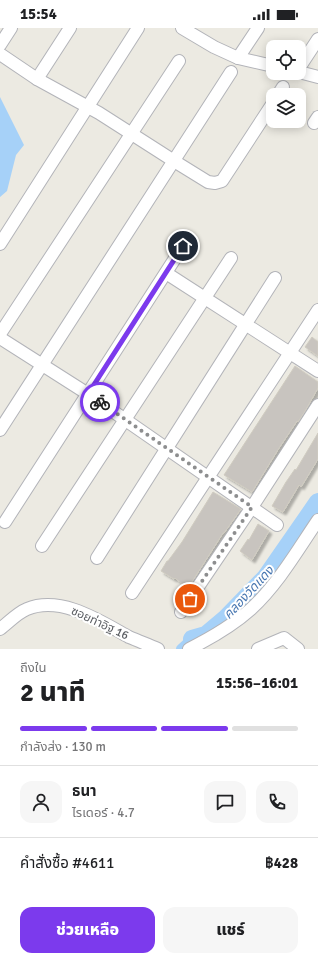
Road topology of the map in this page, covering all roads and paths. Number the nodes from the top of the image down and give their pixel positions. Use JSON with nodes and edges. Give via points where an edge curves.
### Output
{"nodes":[{"id":1,"x":12,"y":28,"type":"edge"},
{"id":2,"x":70,"y":28,"type":"edge"},
{"id":3,"x":138,"y":28,"type":"edge"},
{"id":4,"x":182,"y":28,"type":"edge"},
{"id":5,"x":258,"y":28,"type":"edge"},
{"id":6,"x":199,"y":32,"type":"edge"},
{"id":7,"x":318,"y":39,"type":"edge"},
{"id":8,"x":0,"y":45,"type":"edge"},
{"id":9,"x":0,"y":54,"type":"edge"},
{"id":10,"x":306,"y":57,"type":"edge"},
{"id":11,"x":238,"y":58,"type":"junction"},
{"id":12,"x":179,"y":60,"type":"dead end"},
{"id":13,"x":266,"y":64,"type":"edge"},
{"id":14,"x":231,"y":72,"type":"dead end"},
{"id":15,"x":306,"y":74,"type":"edge"},
{"id":16,"x":318,"y":77,"type":"edge"},
{"id":17,"x":37,"y":80,"type":"junction"},
{"id":18,"x":88,"y":107,"type":"junction"},
{"id":19,"x":266,"y":114,"type":"edge"},
{"id":20,"x":131,"y":133,"type":"junction"},
{"id":21,"x":174,"y":161,"type":"junction"},
{"id":22,"x":0,"y":244,"type":"edge"},
{"id":23,"x":183,"y":246,"type":"dead end"},
{"id":24,"x":231,"y":258,"type":"dead end"},
{"id":25,"x":166,"y":273,"type":"junction"},
{"id":26,"x":275,"y":278,"type":"dead end"},
{"id":27,"x":205,"y":298,"type":"junction"},
{"id":28,"x":318,"y":310,"type":"edge"},
{"id":29,"x":246,"y":324,"type":"junction"},
{"id":30,"x":0,"y":334,"type":"edge"},
{"id":31,"x":0,"y":338,"type":"edge"},
{"id":32,"x":290,"y":353,"type":"junction"},
{"id":33,"x":42,"y":365,"type":"junction"},
{"id":34,"x":318,"y":371,"type":"edge"},
{"id":35,"x":88,"y":394,"type":"junction"},
{"id":36,"x":318,"y":405,"type":"edge"},
{"id":37,"x":125,"y":419,"type":"junction"},
{"id":38,"x":0,"y":430,"type":"edge"},
{"id":39,"x":167,"y":448,"type":"junction"},
{"id":40,"x":209,"y":477,"type":"junction"},
{"id":41,"x":252,"y":507,"type":"junction"},
{"id":42,"x":318,"y":520,"type":"edge"},
{"id":43,"x":5,"y":522,"type":"dead end"},
{"id":44,"x":277,"y":524,"type":"dead end"},
{"id":45,"x":42,"y":546,"type":"dead end"},
{"id":46,"x":97,"y":558,"type":"dead end"},
{"id":47,"x":132,"y":593,"type":"dead end"},
{"id":48,"x":181,"y":612,"type":"dead end"},
{"id":49,"x":0,"y":629,"type":"edge"},
{"id":50,"x":284,"y":638,"type":"junction"},
{"id":51,"x":158,"y":649,"type":"edge"},
{"id":52,"x":188,"y":649,"type":"edge"},
{"id":53,"x":258,"y":649,"type":"edge"},
{"id":54,"x":275,"y":649,"type":"edge"},
{"id":55,"x":298,"y":649,"type":"edge"}],
"edges":[{"from":1,"to":8,"type":"street"},
{"from":2,"to":17,"type":"street"},
{"from":3,"to":18,"type":"street"},
{"from":4,"to":6,"type":"street"},
{"from":5,"to":11,"type":"street"},
{"from":6,"to":11,"type":"street"},
{"from":7,"to":10,"type":"street"},
{"from":9,"to":17,"type":"street"},
{"from":11,"to":13,"type":"street"},
{"from":12,"to":20,"type":"street"},
{"from":14,"to":21,"type":"street"},
{"from":15,"to":16,"type":"street"},
{"from":17,"to":18,"type":"street"},
{"from":18,"to":20,"type":"street"},
{"from":18,"to":22,"type":"street"},
{"from":19,"to":21,"type":"street","via":[[222,181],[208,182]]},
{"from":20,"to":21,"type":"street"},
{"from":20,"to":30,"type":"street"},
{"from":21,"to":33,"type":"street"},
{"from":23,"to":25,"type":"street"},
{"from":24,"to":27,"type":"street"},
{"from":25,"to":27,"type":"street"},
{"from":25,"to":35,"type":"street"},
{"from":26,"to":29,"type":"street"},
{"from":27,"to":29,"type":"street"},
{"from":27,"to":37,"type":"street"},
{"from":28,"to":32,"type":"street"},
{"from":29,"to":32,"type":"street"},
{"from":29,"to":39,"type":"street"},
{"from":31,"to":33,"type":"street"},
{"from":32,"to":34,"type":"street"},
{"from":32,"to":40,"type":"street"},
{"from":33,"to":35,"type":"street"},
{"from":33,"to":38,"type":"street"},
{"from":35,"to":37,"type":"street"},
{"from":35,"to":43,"type":"street"},
{"from":36,"to":41,"type":"street"},
{"from":37,"to":39,"type":"street"},
{"from":37,"to":45,"type":"street"},
{"from":39,"to":40,"type":"street"},
{"from":39,"to":46,"type":"street"},
{"from":40,"to":41,"type":"street"},
{"from":40,"to":47,"type":"street"},
{"from":41,"to":44,"type":"street"},
{"from":41,"to":48,"type":"street"},
{"from":42,"to":52,"type":"street","via":[[273,585],[252,609],[231,626]]},
{"from":49,"to":51,"type":"street","name":"ซอยท่าอิฐ 16","via":[[25,609],[42,604],[61,606],[94,618]]},
{"from":50,"to":53,"type":"street"},
{"from":50,"to":54,"type":"street"},
{"from":50,"to":55,"type":"street"}]}
